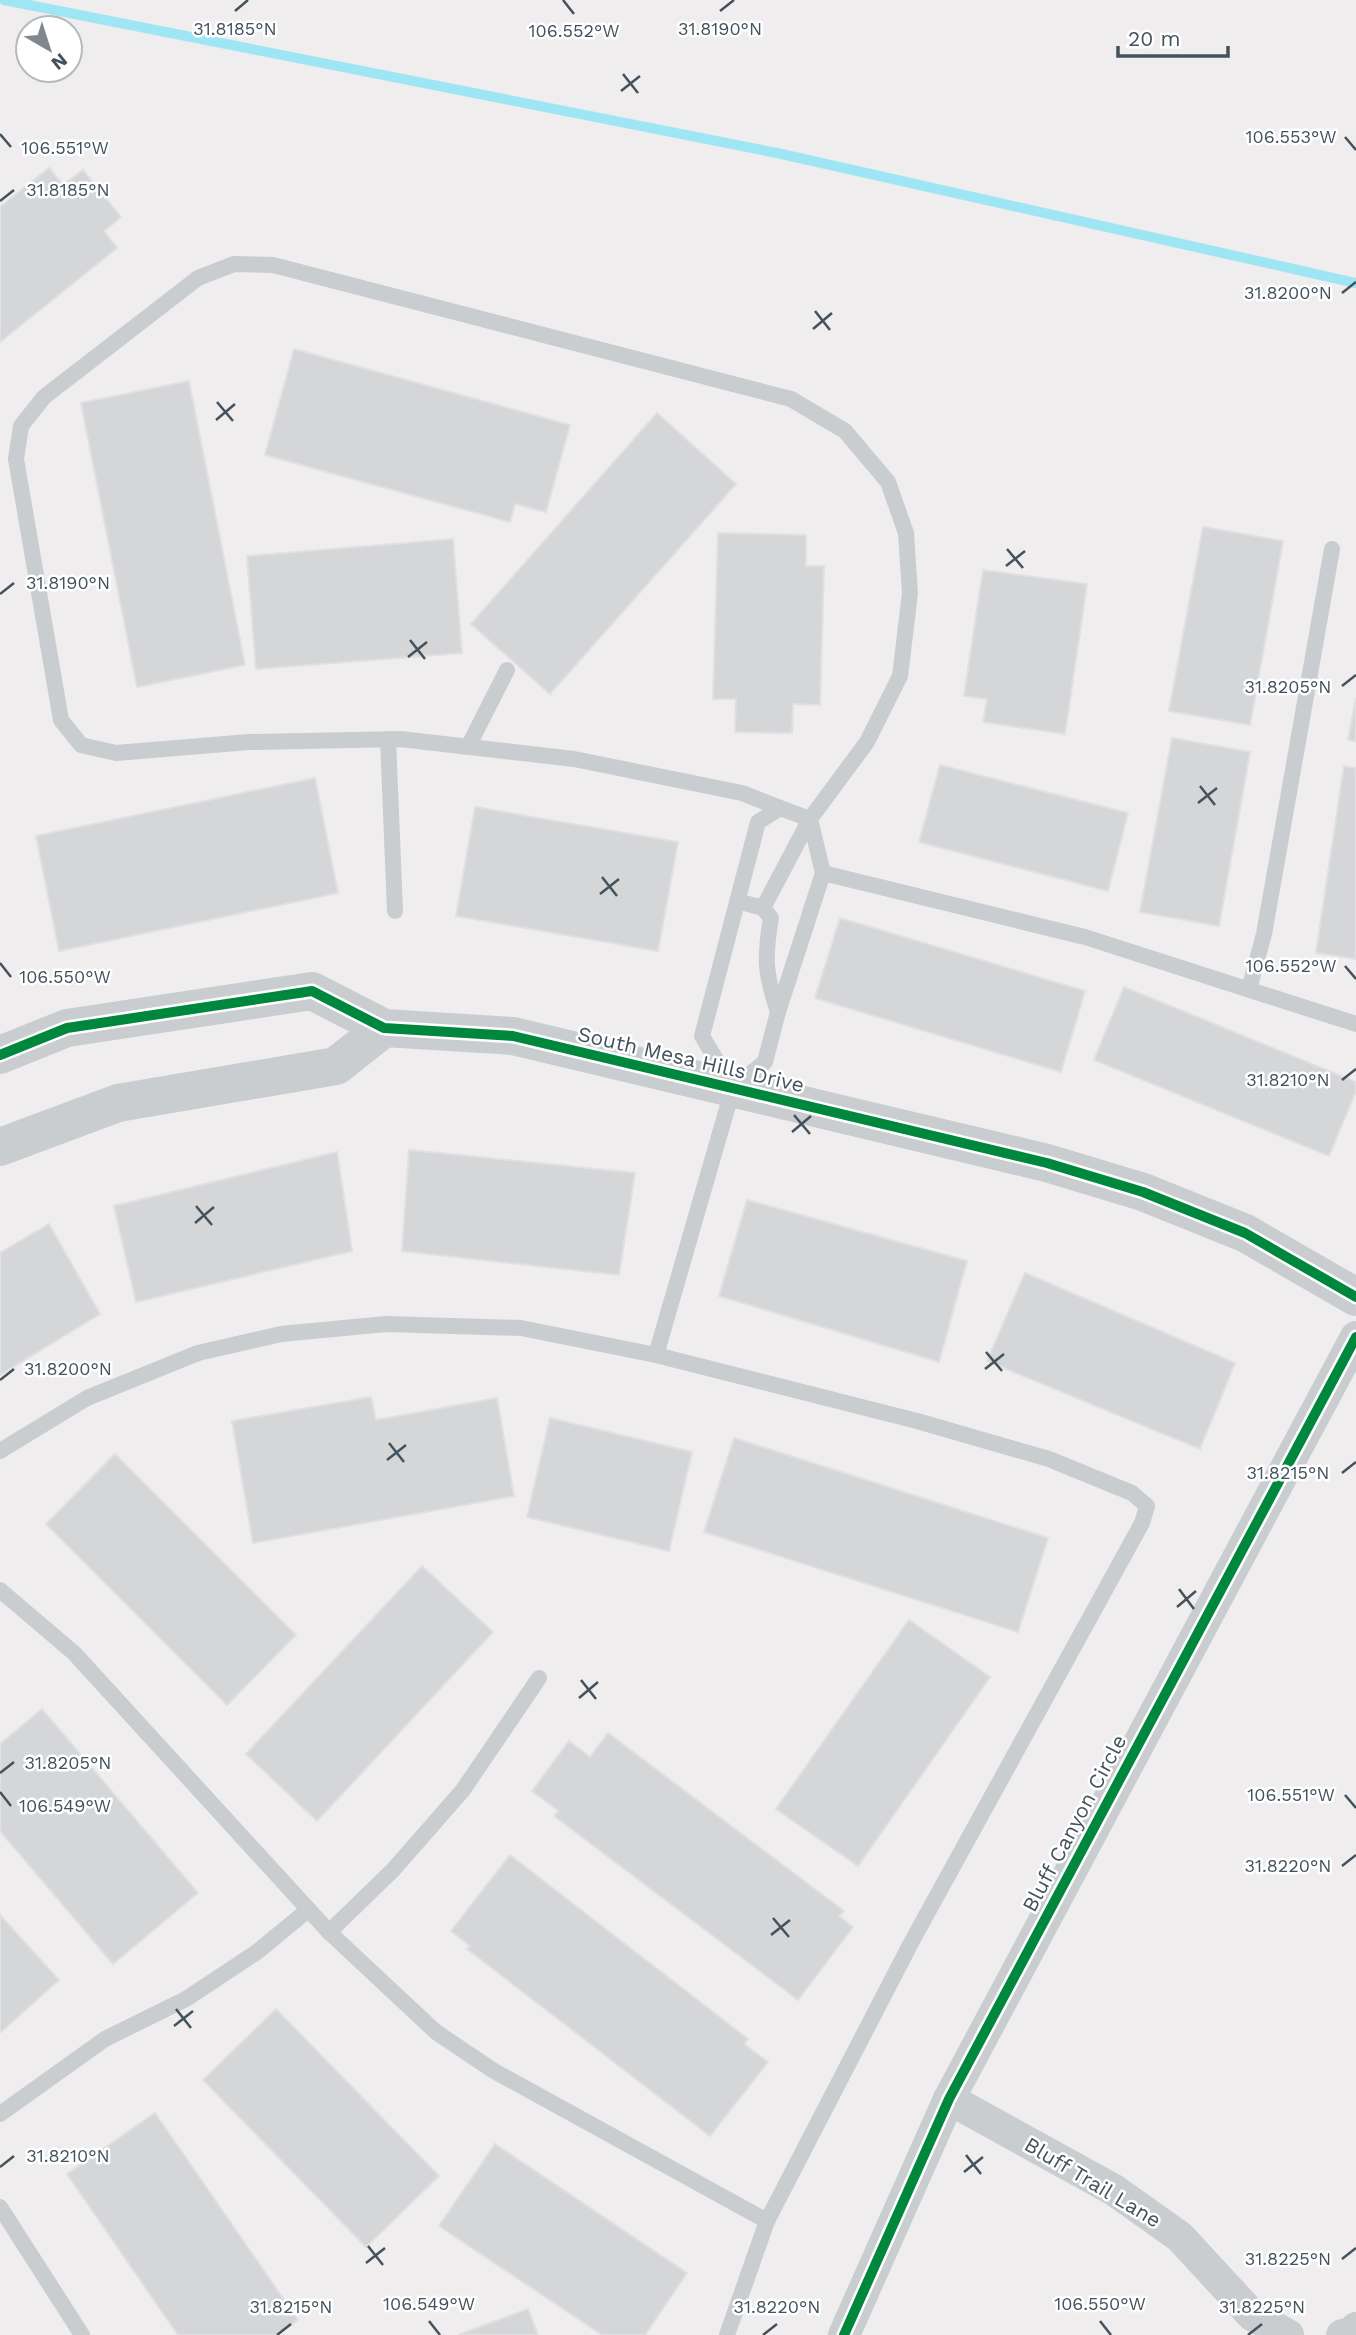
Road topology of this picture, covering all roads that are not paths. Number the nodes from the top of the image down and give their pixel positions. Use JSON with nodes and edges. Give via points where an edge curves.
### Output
{"nodes":[{"id":1,"x":1332,"y":549,"type":"dead end"},
{"id":2,"x":507,"y":670,"type":"dead end"},
{"id":3,"x":388,"y":739,"type":"junction"},
{"id":4,"x":468,"y":747,"type":"junction"},
{"id":5,"x":780,"y":808,"type":"junction"},
{"id":6,"x":810,"y":819,"type":"junction"},
{"id":7,"x":823,"y":873,"type":"junction"},
{"id":8,"x":737,"y":901,"type":"junction"},
{"id":9,"x":764,"y":908,"type":"junction"},
{"id":10,"x":396,"y":911,"type":"dead end"},
{"id":11,"x":1249,"y":989,"type":"junction"},
{"id":12,"x":778,"y":1012,"type":"junction"},
{"id":13,"x":1356,"y":1024,"type":"edge"},
{"id":14,"x":384,"y":1028,"type":"junction"},
{"id":15,"x":0,"y":1055,"type":"edge"},
{"id":16,"x":733,"y":1088,"type":"junction"},
{"id":17,"x":0,"y":1147,"type":"edge"},
{"id":18,"x":1356,"y":1297,"type":"edge"},
{"id":19,"x":1356,"y":1337,"type":"edge"},
{"id":20,"x":656,"y":1355,"type":"junction"},
{"id":21,"x":0,"y":1451,"type":"edge"},
{"id":22,"x":0,"y":1590,"type":"edge"},
{"id":23,"x":539,"y":1678,"type":"dead end"},
{"id":24,"x":308,"y":1910,"type":"junction"},
{"id":25,"x":329,"y":1932,"type":"junction"},
{"id":26,"x":949,"y":2099,"type":"junction"},
{"id":27,"x":0,"y":2114,"type":"edge"},
{"id":28,"x":0,"y":2207,"type":"edge"},
{"id":29,"x":767,"y":2221,"type":"junction"},
{"id":30,"x":1356,"y":2328,"type":"edge"},
{"id":31,"x":82,"y":2335,"type":"edge"},
{"id":32,"x":727,"y":2335,"type":"edge"},
{"id":33,"x":844,"y":2335,"type":"edge"},
{"id":34,"x":1288,"y":2335,"type":"edge"},
{"id":35,"x":1342,"y":2335,"type":"edge"}],
"edges":[{"from":1,"to":11,"type":"lane","via":[[1264,934]]},
{"from":2,"to":4,"type":"lane"},
{"from":3,"to":4,"type":"lane"},
{"from":3,"to":6,"type":"lane","via":[[249,741],[116,753],[81,745],[61,720],[16,458],[21,426],[44,397],[198,278],[234,264],[273,265],[791,399],[845,431],[888,482],[906,533],[910,593],[900,676],[867,742]]},
{"from":3,"to":10,"type":"lane"},
{"from":4,"to":5,"type":"lane","via":[[574,759],[742,793]]},
{"from":5,"to":6,"type":"lane"},
{"from":5,"to":8,"type":"lane","via":[[758,822]]},
{"from":6,"to":7,"type":"lane"},
{"from":6,"to":9,"type":"lane"},
{"from":7,"to":11,"type":"lane","via":[[1085,937]]},
{"from":7,"to":12,"type":"lane"},
{"from":8,"to":9,"type":"lane"},
{"from":8,"to":16,"type":"lane","via":[[702,1036]]},
{"from":9,"to":12,"type":"lane","via":[[771,918],[767,978]]},
{"from":11,"to":13,"type":"lane"},
{"from":12,"to":16,"type":"lane","via":[[765,1062]]},
{"from":14,"to":15,"type":"street","name":"South Mesa Hills Drive","via":[[312,991],[66,1028]]},
{"from":14,"to":16,"type":"street","name":"South Mesa Hills Drive","via":[[513,1036]]},
{"from":14,"to":17,"type":"street","via":[[336,1066],[118,1102]]},
{"from":16,"to":18,"type":"street","name":"South Mesa Hills Drive","via":[[1046,1163],[1143,1192],[1245,1233]]},
{"from":16,"to":20,"type":"lane"},
{"from":19,"to":26,"type":"street","name":"Bluff Canyon Circle"},
{"from":20,"to":21,"type":"lane","via":[[521,1328],[386,1324],[281,1334],[198,1353],[87,1398]]},
{"from":20,"to":29,"type":"lane","via":[[1049,1459],[1132,1493],[1147,1506],[1142,1523],[912,1941]]},
{"from":22,"to":24,"type":"lane","via":[[74,1653]]},
{"from":23,"to":25,"type":"lane","via":[[463,1790],[393,1870]]},
{"from":24,"to":25,"type":"lane"},
{"from":24,"to":27,"type":"lane","via":[[257,1952],[186,1998],[105,2039]]},
{"from":25,"to":29,"type":"lane","via":[[436,2032],[494,2071]]},
{"from":26,"to":33,"type":"street","name":"Bluff Canyon Circle"},
{"from":26,"to":34,"type":"street","name":"Bluff Trail Lane","via":[[1114,2190],[1180,2236],[1252,2315]]},
{"from":28,"to":31,"type":"lane"},
{"from":29,"to":32,"type":"lane"},
{"from":30,"to":35,"type":"street"}]}
